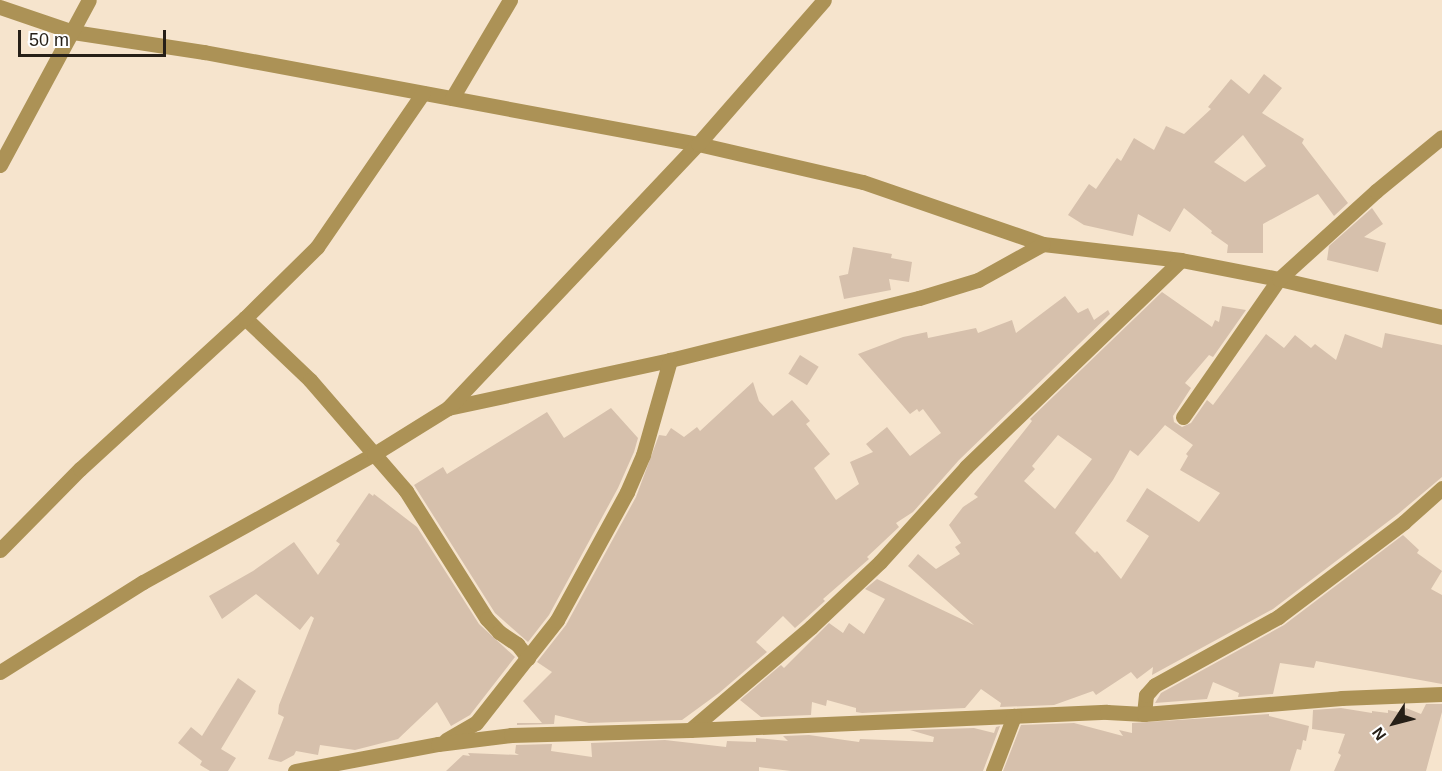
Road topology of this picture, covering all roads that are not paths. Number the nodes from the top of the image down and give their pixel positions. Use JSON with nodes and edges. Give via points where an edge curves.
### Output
{"nodes":[{"id":1,"x":89,"y":0,"type":"edge"},
{"id":2,"x":510,"y":0,"type":"edge"},
{"id":3,"x":824,"y":0,"type":"edge"},
{"id":4,"x":0,"y":7,"type":"edge"},
{"id":5,"x":73,"y":32,"type":"junction"},
{"id":6,"x":423,"y":93,"type":"junction"},
{"id":7,"x":452,"y":98,"type":"junction"},
{"id":8,"x":1442,"y":137,"type":"edge"},
{"id":9,"x":698,"y":144,"type":"junction"},
{"id":10,"x":0,"y":165,"type":"edge"},
{"id":11,"x":1043,"y":244,"type":"junction"},
{"id":12,"x":1182,"y":260,"type":"junction"},
{"id":13,"x":1279,"y":279,"type":"junction"},
{"id":14,"x":1442,"y":317,"type":"edge"},
{"id":15,"x":245,"y":318,"type":"junction"},
{"id":16,"x":670,"y":360,"type":"junction"},
{"id":17,"x":448,"y":408,"type":"junction"},
{"id":18,"x":1183,"y":417,"type":"dead end"},
{"id":19,"x":374,"y":454,"type":"junction"},
{"id":20,"x":1442,"y":488,"type":"edge"},
{"id":21,"x":0,"y":550,"type":"edge"},
{"id":22,"x":528,"y":658,"type":"junction"},
{"id":23,"x":0,"y":672,"type":"edge"},
{"id":24,"x":1442,"y":694,"type":"edge"},
{"id":25,"x":1144,"y":714,"type":"junction"},
{"id":26,"x":1014,"y":716,"type":"junction"},
{"id":27,"x":690,"y":730,"type":"junction"},
{"id":28,"x":438,"y":744,"type":"junction"},
{"id":29,"x":295,"y":771,"type":"edge"},
{"id":30,"x":993,"y":771,"type":"edge"}],
"edges":[{"from":1,"to":5,"type":"street"},
{"from":2,"to":7,"type":"street"},
{"from":3,"to":9,"type":"street"},
{"from":4,"to":5,"type":"street"},
{"from":5,"to":6,"type":"street"},
{"from":5,"to":10,"type":"street"},
{"from":6,"to":7,"type":"street"},
{"from":6,"to":15,"type":"street","via":[[317,248]]},
{"from":7,"to":9,"type":"street"},
{"from":8,"to":13,"type":"street"},
{"from":9,"to":11,"type":"street","via":[[863,182]]},
{"from":9,"to":17,"type":"street"},
{"from":11,"to":12,"type":"street"},
{"from":11,"to":16,"type":"street","via":[[978,280]]},
{"from":12,"to":13,"type":"street"},
{"from":12,"to":27,"type":"street","via":[[966,467],[880,562],[812,627]]},
{"from":13,"to":14,"type":"street"},
{"from":13,"to":18,"type":"street"},
{"from":15,"to":19,"type":"street","via":[[310,380]]},
{"from":15,"to":21,"type":"street","via":[[80,469]]},
{"from":16,"to":17,"type":"street"},
{"from":16,"to":22,"type":"street","via":[[643,455],[627,492],[557,620]]},
{"from":17,"to":19,"type":"street"},
{"from":19,"to":22,"type":"street","via":[[406,491],[488,619]]},
{"from":19,"to":23,"type":"street","via":[[143,582]]},
{"from":20,"to":25,"type":"street","via":[[1404,522],[1278,617],[1155,685],[1146,695]]},
{"from":22,"to":28,"type":"street","via":[[476,723]]},
{"from":24,"to":25,"type":"street"},
{"from":25,"to":26,"type":"street"},
{"from":26,"to":27,"type":"street"},
{"from":26,"to":30,"type":"street"},
{"from":27,"to":28,"type":"street","via":[[511,735]]},
{"from":28,"to":29,"type":"street"}]}
